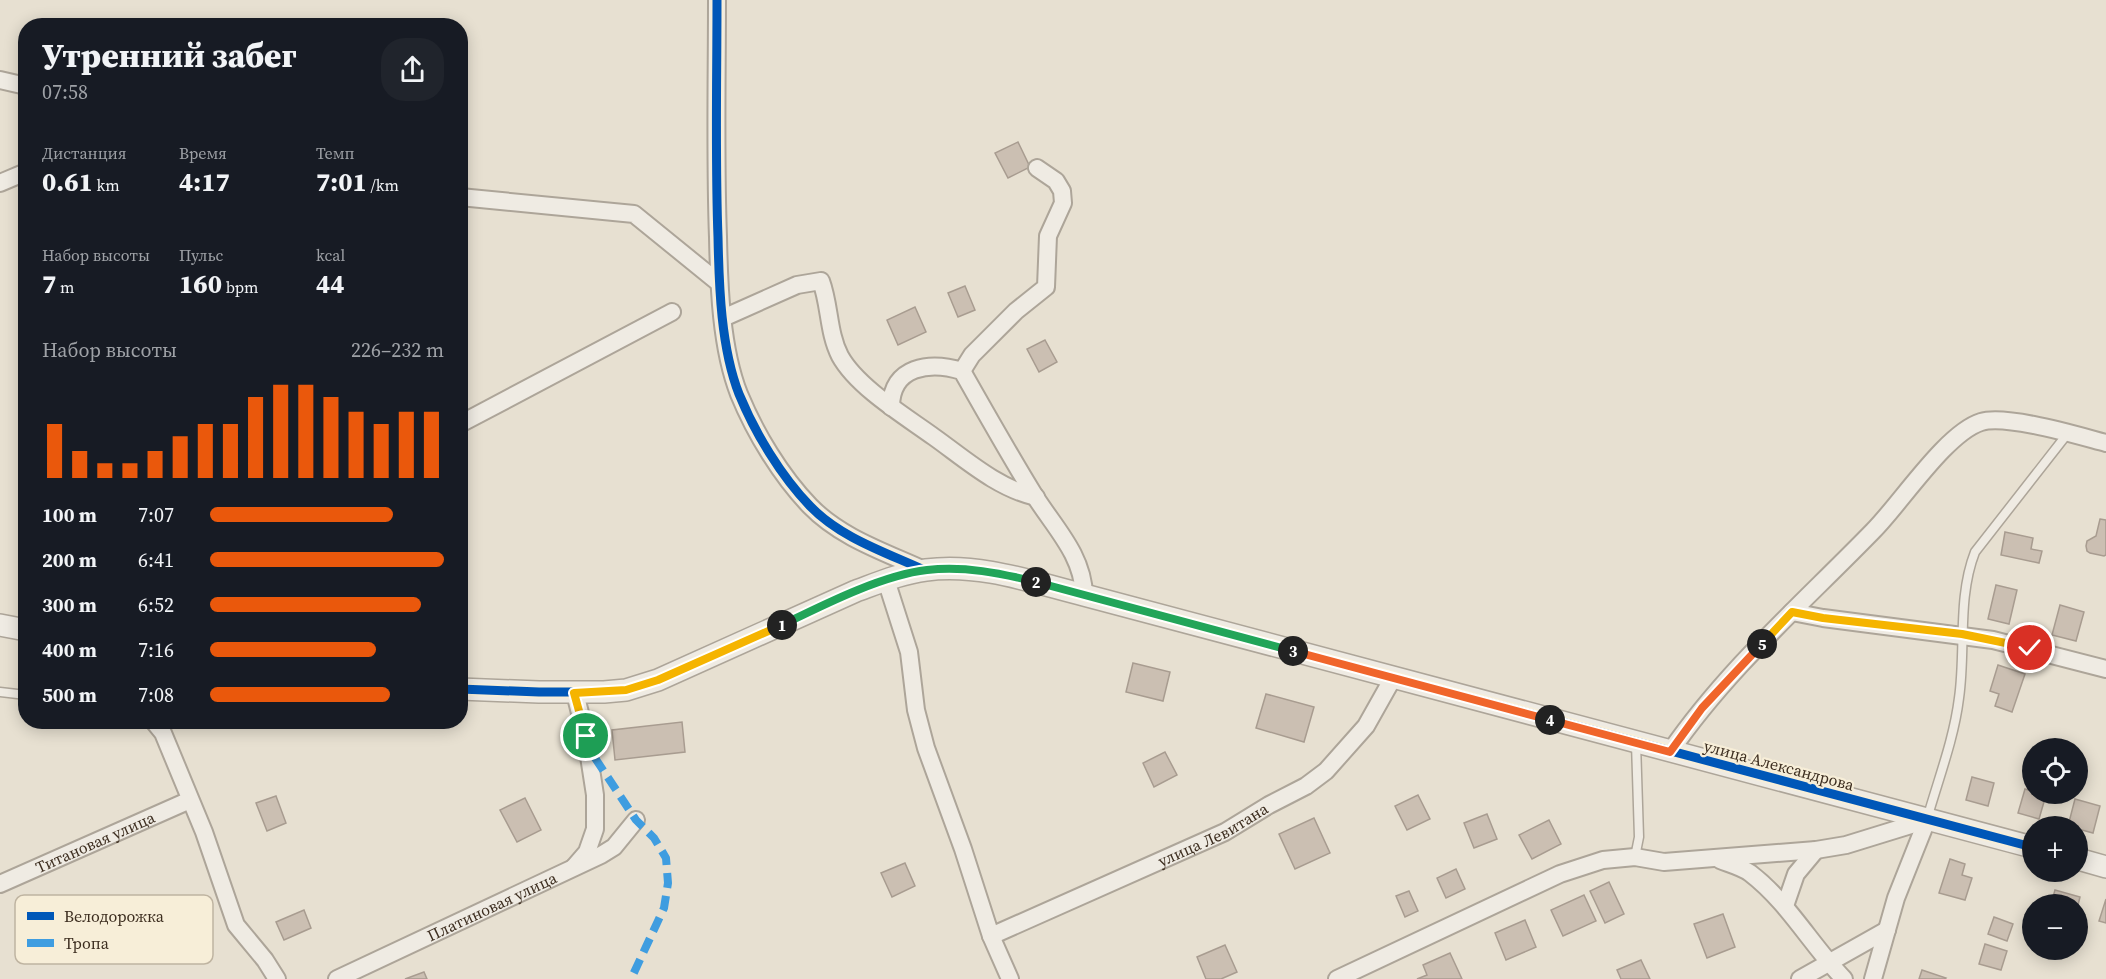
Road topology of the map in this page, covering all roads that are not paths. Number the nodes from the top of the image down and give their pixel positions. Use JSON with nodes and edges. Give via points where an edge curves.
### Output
{"nodes":[{"id":1,"x":717,"y":0,"type":"edge"},
{"id":2,"x":0,"y":80,"type":"edge"},
{"id":3,"x":18,"y":84,"type":"edge"},
{"id":4,"x":1037,"y":168,"type":"dead end"},
{"id":5,"x":18,"y":175,"type":"edge"},
{"id":6,"x":0,"y":183,"type":"edge"},
{"id":7,"x":468,"y":198,"type":"edge"},
{"id":8,"x":719,"y":283,"type":"junction"},
{"id":9,"x":672,"y":312,"type":"dead end"},
{"id":10,"x":723,"y":318,"type":"junction"},
{"id":11,"x":962,"y":371,"type":"junction"},
{"id":12,"x":891,"y":406,"type":"junction"},
{"id":13,"x":468,"y":420,"type":"edge"},
{"id":14,"x":2068,"y":433,"type":"junction"},
{"id":15,"x":2106,"y":443,"type":"edge"},
{"id":16,"x":1036,"y":497,"type":"junction"},
{"id":17,"x":924,"y":570,"type":"junction"},
{"id":18,"x":886,"y":580,"type":"junction"},
{"id":19,"x":1084,"y":595,"type":"junction"},
{"id":20,"x":1792,"y":612,"type":"junction"},
{"id":21,"x":0,"y":626,"type":"edge"},
{"id":22,"x":18,"y":629,"type":"edge"},
{"id":23,"x":1962,"y":634,"type":"junction"},
{"id":24,"x":2106,"y":669,"type":"edge"},
{"id":25,"x":1394,"y":678,"type":"junction"},
{"id":26,"x":468,"y":689,"type":"edge"},
{"id":27,"x":0,"y":692,"type":"edge"},
{"id":28,"x":574,"y":693,"type":"junction"},
{"id":29,"x":18,"y":694,"type":"edge"},
{"id":30,"x":160,"y":729,"type":"edge"},
{"id":31,"x":1636,"y":743,"type":"junction"},
{"id":32,"x":1670,"y":752,"type":"junction"},
{"id":33,"x":190,"y":800,"type":"junction"},
{"id":34,"x":636,"y":820,"type":"dead end"},
{"id":35,"x":1927,"y":820,"type":"junction"},
{"id":36,"x":2022,"y":844,"type":"edge"},
{"id":37,"x":1816,"y":849,"type":"junction"},
{"id":38,"x":1635,"y":857,"type":"junction"},
{"id":39,"x":1716,"y":859,"type":"junction"},
{"id":40,"x":2088,"y":862,"type":"edge"},
{"id":41,"x":2106,"y":867,"type":"edge"},
{"id":42,"x":572,"y":869,"type":"junction"},
{"id":43,"x":0,"y":884,"type":"edge"},
{"id":44,"x":1785,"y":906,"type":"junction"},
{"id":45,"x":1887,"y":930,"type":"junction"},
{"id":46,"x":991,"y":936,"type":"junction"},
{"id":47,"x":1828,"y":962,"type":"junction"},
{"id":48,"x":278,"y":979,"type":"edge"},
{"id":49,"x":337,"y":979,"type":"edge"},
{"id":50,"x":1010,"y":979,"type":"edge"},
{"id":51,"x":1337,"y":979,"type":"edge"},
{"id":52,"x":1800,"y":979,"type":"edge"},
{"id":53,"x":1844,"y":979,"type":"edge"},
{"id":54,"x":1873,"y":979,"type":"edge"}],
"edges":[{"from":1,"to":8,"type":"street"},
{"from":2,"to":3,"type":"street"},
{"from":4,"to":11,"type":"street","via":[[1056,181],[1063,202],[1048,236],[1046,287],[972,354]]},
{"from":5,"to":6,"type":"street"},
{"from":7,"to":8,"type":"street","via":[[634,214]]},
{"from":8,"to":10,"type":"street"},
{"from":9,"to":13,"type":"street"},
{"from":10,"to":12,"type":"street","via":[[797,285],[821,281],[842,358],[860,380]]},
{"from":10,"to":17,"type":"street","via":[[739,394],[782,473],[811,507],[855,540]]},
{"from":11,"to":12,"type":"street","via":[[924,367],[906,374],[894,385]]},
{"from":11,"to":16,"type":"street"},
{"from":12,"to":16,"type":"street","via":[[991,478]]},
{"from":14,"to":15,"type":"street"},
{"from":14,"to":20,"type":"street","via":[[2004,420],[1983,421],[1964,430],[1875,529]]},
{"from":14,"to":23,"type":"lane","via":[[1975,552]]},
{"from":16,"to":19,"type":"street","via":[[1074,554],[1081,570]]},
{"from":17,"to":18,"type":"street","name":"улица Александрова"},
{"from":17,"to":19,"type":"street","name":"улица Александрова","via":[[1002,574]]},
{"from":18,"to":28,"type":"street","name":"улица Александрова","via":[[658,680],[626,690]]},
{"from":18,"to":46,"type":"street","via":[[909,652],[916,710],[926,748]]},
{"from":19,"to":25,"type":"street","name":"улица Александрова"},
{"from":20,"to":23,"type":"street"},
{"from":20,"to":32,"type":"street","via":[[1702,708]]},
{"from":21,"to":22,"type":"street"},
{"from":23,"to":24,"type":"street"},
{"from":23,"to":35,"type":"lane","via":[[1959,700]]},
{"from":25,"to":31,"type":"street","name":"улица Александрова"},
{"from":25,"to":46,"type":"street","name":"улица Левитана","via":[[1366,726],[1326,771],[1306,786],[1225,832]]},
{"from":26,"to":28,"type":"street","name":"улица Александрова"},
{"from":27,"to":29,"type":"lane"},
{"from":28,"to":42,"type":"street","via":[[588,748],[595,829],[587,852]]},
{"from":30,"to":33,"type":"street"},
{"from":31,"to":32,"type":"street","name":"улица Александрова"},
{"from":31,"to":38,"type":"lane","via":[[1639,837]]},
{"from":32,"to":35,"type":"street","name":"улица Александрова"},
{"from":33,"to":43,"type":"street","name":"Титановая улица"},
{"from":33,"to":48,"type":"street","via":[[236,925]]},
{"from":34,"to":42,"type":"street","name":"Платиновая улица","via":[[614,847]]},
{"from":35,"to":36,"type":"street","name":"улица Александрова"},
{"from":35,"to":37,"type":"street","via":[[1846,845]]},
{"from":35,"to":45,"type":"street"},
{"from":37,"to":39,"type":"street"},
{"from":37,"to":44,"type":"street","via":[[1796,874]]},
{"from":38,"to":39,"type":"street","via":[[1664,862]]},
{"from":38,"to":51,"type":"street","via":[[1603,860],[1560,874]]},
{"from":39,"to":44,"type":"street","via":[[1749,872]]},
{"from":40,"to":41,"type":"street"},
{"from":42,"to":49,"type":"street","name":"Платиновая улица"},
{"from":44,"to":47,"type":"street"},
{"from":45,"to":47,"type":"street"},
{"from":45,"to":54,"type":"street"},
{"from":46,"to":50,"type":"street"},
{"from":47,"to":52,"type":"street"},
{"from":47,"to":53,"type":"street"}]}
